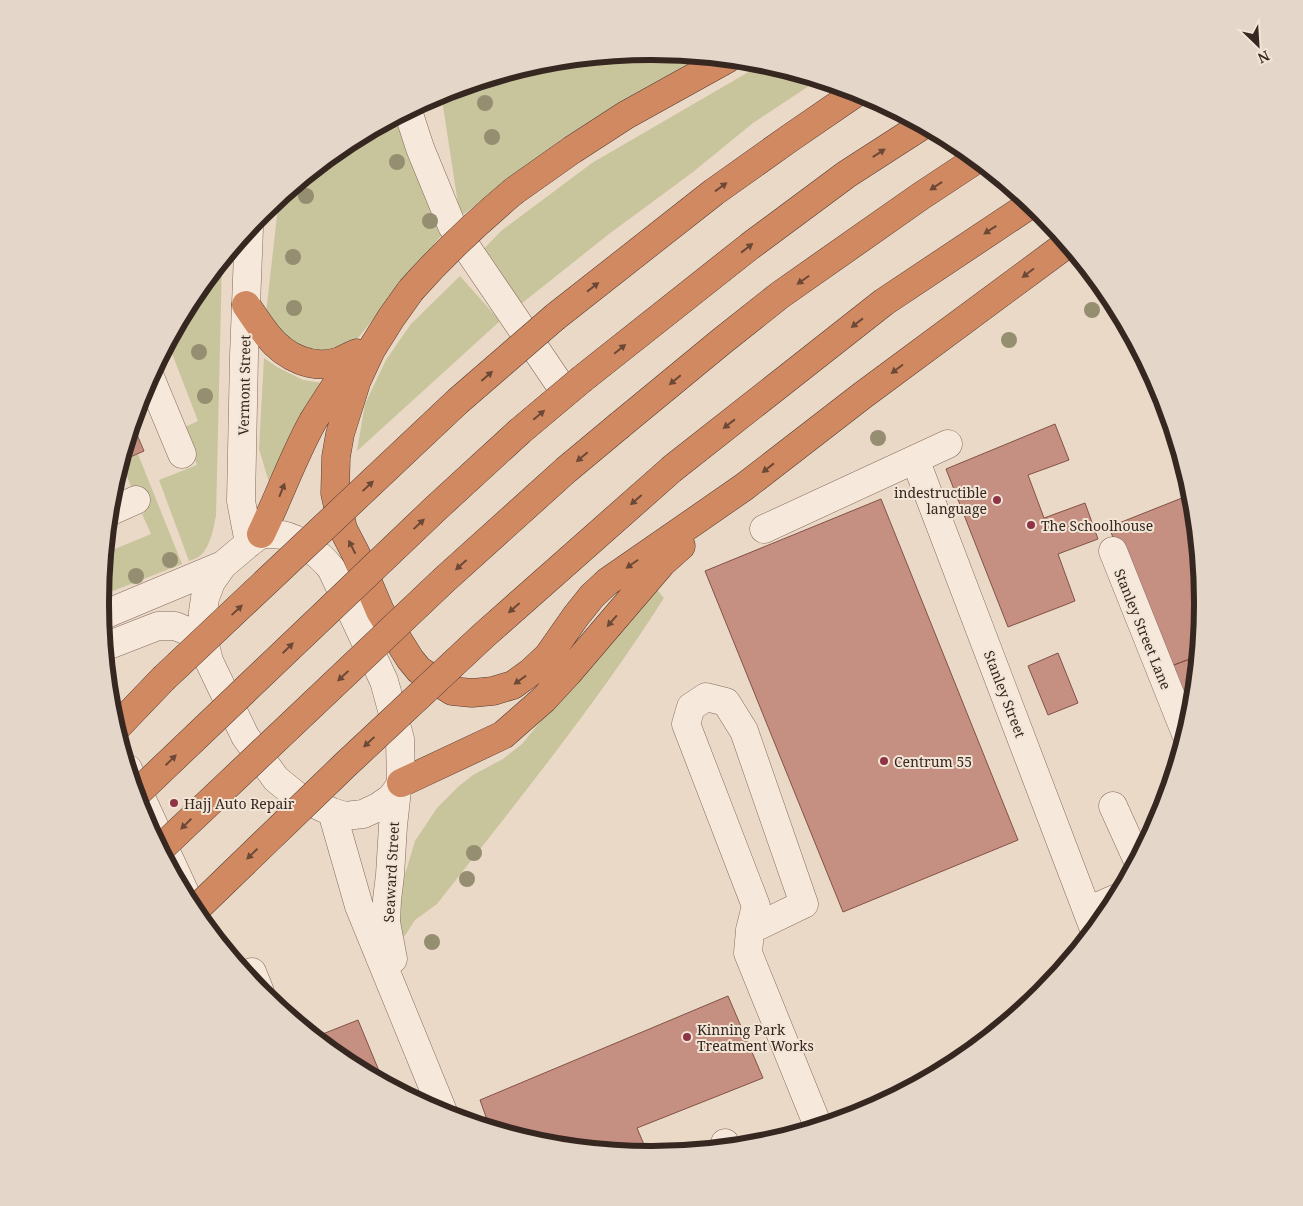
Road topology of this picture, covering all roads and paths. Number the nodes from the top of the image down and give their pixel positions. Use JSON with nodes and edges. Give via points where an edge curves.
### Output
{"nodes":[{"id":1,"x":718,"y":65,"type":"edge"},
{"id":2,"x":849,"y":97,"type":"edge"},
{"id":3,"x":410,"y":117,"type":"edge"},
{"id":4,"x":916,"y":129,"type":"edge"},
{"id":5,"x":971,"y":164,"type":"edge"},
{"id":6,"x":1024,"y":208,"type":"edge"},
{"id":7,"x":249,"y":239,"type":"edge"},
{"id":8,"x":1062,"y":248,"type":"edge"},
{"id":9,"x":246,"y":305,"type":"junction"},
{"id":10,"x":391,"y":318,"type":"junction"},
{"id":11,"x":357,"y":353,"type":"junction"},
{"id":12,"x":570,"y":381,"type":"junction"},
{"id":13,"x":154,"y":386,"type":"edge"},
{"id":14,"x":948,"y":444,"type":"dead end"},
{"id":15,"x":182,"y":454,"type":"dead end"},
{"id":16,"x":915,"y":459,"type":"junction"},
{"id":17,"x":744,"y":487,"type":"junction"},
{"id":18,"x":136,"y":500,"type":"dead end"},
{"id":19,"x":117,"y":508,"type":"edge"},
{"id":20,"x":764,"y":529,"type":"dead end"},
{"id":21,"x":255,"y":538,"type":"junction"},
{"id":22,"x":1112,"y":551,"type":"dead end"},
{"id":23,"x":223,"y":565,"type":"junction"},
{"id":24,"x":109,"y":613,"type":"edge"},
{"id":25,"x":204,"y":636,"type":"junction"},
{"id":26,"x":110,"y":644,"type":"edge"},
{"id":27,"x":164,"y":679,"type":"junction"},
{"id":28,"x":121,"y":718,"type":"edge"},
{"id":29,"x":122,"y":722,"type":"edge"},
{"id":30,"x":1181,"y":722,"type":"edge"},
{"id":31,"x":399,"y":787,"type":"junction"},
{"id":32,"x":141,"y":789,"type":"edge"},
{"id":33,"x":1113,"y":806,"type":"dead end"},
{"id":34,"x":332,"y":812,"type":"junction"},
{"id":35,"x":164,"y":844,"type":"edge"},
{"id":36,"x":1134,"y":852,"type":"edge"},
{"id":37,"x":200,"y":905,"type":"edge"},
{"id":38,"x":1091,"y":920,"type":"edge"},
{"id":39,"x":750,"y":930,"type":"junction"},
{"id":40,"x":402,"y":1012,"type":"junction"},
{"id":41,"x":439,"y":1103,"type":"edge"},
{"id":42,"x":816,"y":1120,"type":"edge"}],
"edges":[{"from":1,"to":10,"type":"highway","bridge":true,"via":[[626,115],[514,191],[436,262]]},
{"from":27,"to":2,"type":"highway","one_way":true,"bridge":true,"via":[[458,401],[555,317],[714,192]]},
{"from":3,"to":12,"type":"street","via":[[452,226]]},
{"from":12,"to":4,"type":"highway","one_way":true,"via":[[847,174]]},
{"from":5,"to":35,"type":"highway","one_way":true,"bridge":true,"via":[[780,295],[566,470],[444,580]]},
{"from":6,"to":37,"type":"highway","one_way":true,"bridge":true,"via":[[884,302],[673,468],[483,636]]},
{"from":7,"to":9,"type":"street","name":"Vermont Street"},
{"from":8,"to":17,"type":"highway","one_way":true,"via":[[862,395]]},
{"from":9,"to":11,"type":"highway","via":[[269,337],[302,362],[322,365]]},
{"from":9,"to":21,"type":"street","name":"Vermont Street","via":[[241,500]]},
{"from":10,"to":11,"type":"highway"},
{"from":17,"to":10,"type":"highway","one_way":true,"via":[[607,582],[576,616],[548,656],[513,684],[493,691],[452,691],[419,670],[380,611],[343,529],[335,493],[336,457],[348,405],[371,350]]},
{"from":21,"to":11,"type":"highway","one_way":true,"via":[[275,505],[313,422]]},
{"from":32,"to":12,"type":"highway","one_way":true,"bridge":true},
{"from":13,"to":15,"type":"street"},
{"from":14,"to":16,"type":"street"},
{"from":16,"to":20,"type":"street"},
{"from":16,"to":38,"type":"street","name":"Stanley Street"},
{"from":17,"to":31,"type":"highway","one_way":true,"via":[[662,563],[544,699],[503,735]]},
{"from":18,"to":19,"type":"street"},
{"from":21,"to":23,"type":"street"},
{"from":21,"to":31,"type":"street","name":"Seaward Street","via":[[283,535],[304,544],[332,568],[384,681],[400,739]]},
{"from":22,"to":30,"type":"street","name":"Stanley Street Lane"},
{"from":23,"to":24,"type":"street"},
{"from":23,"to":25,"type":"street","via":[[205,598]]},
{"from":25,"to":26,"type":"street","via":[[175,626],[158,626]]},
{"from":25,"to":34,"type":"street","via":[[209,661],[246,736],[276,779],[297,796]]},
{"from":27,"to":28,"type":"highway"},
{"from":27,"to":29,"type":"highway"},
{"from":31,"to":34,"type":"street","via":[[390,798],[363,814],[345,816]]},
{"from":31,"to":40,"type":"street","name":"Seaward Street","via":[[386,922]]},
{"from":33,"to":36,"type":"street"},
{"from":34,"to":40,"type":"street","name":"Seaward Street","via":[[359,906]]},
{"from":39,"to":39,"type":"street","via":[[756,906],[686,724],[690,708],[706,697],[726,702],[744,731],[804,904]]},
{"from":39,"to":42,"type":"street","via":[[748,953]]},
{"from":40,"to":41,"type":"street","name":"Seaward Street"}]}
